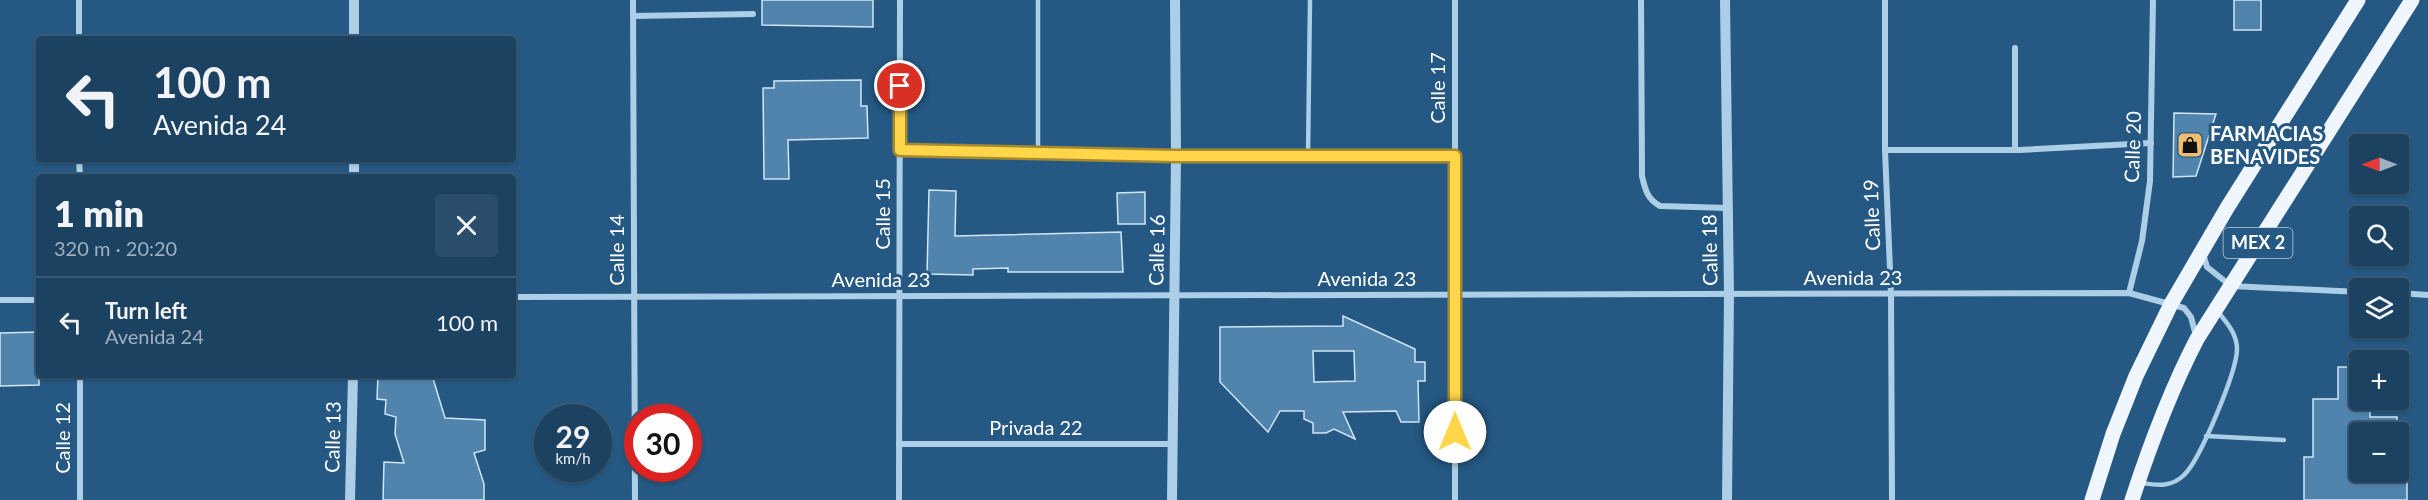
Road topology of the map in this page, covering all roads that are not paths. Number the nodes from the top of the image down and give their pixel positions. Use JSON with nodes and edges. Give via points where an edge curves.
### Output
{"nodes":[{"id":1,"x":79,"y":0,"type":"edge"},
{"id":2,"x":354,"y":0,"type":"edge"},
{"id":3,"x":633,"y":0,"type":"edge"},
{"id":4,"x":900,"y":0,"type":"edge"},
{"id":5,"x":1038,"y":0,"type":"edge"},
{"id":6,"x":1175,"y":0,"type":"edge"},
{"id":7,"x":1310,"y":0,"type":"edge"},
{"id":8,"x":1455,"y":0,"type":"edge"},
{"id":9,"x":1641,"y":0,"type":"edge"},
{"id":10,"x":1725,"y":0,"type":"edge"},
{"id":11,"x":1885,"y":0,"type":"edge"},
{"id":12,"x":2152,"y":0,"type":"edge"},
{"id":13,"x":2358,"y":0,"type":"edge"},
{"id":14,"x":2412,"y":0,"type":"edge"},
{"id":15,"x":753,"y":14,"type":"dead end"},
{"id":16,"x":633,"y":16,"type":"junction"},
{"id":17,"x":79,"y":36,"type":"edge"},
{"id":18,"x":354,"y":36,"type":"edge"},
{"id":19,"x":2015,"y":48,"type":"dead end"},
{"id":20,"x":2151,"y":143,"type":"junction"},
{"id":21,"x":900,"y":150,"type":"junction"},
{"id":22,"x":1885,"y":150,"type":"junction"},
{"id":23,"x":2015,"y":150,"type":"junction"},
{"id":24,"x":1038,"y":153,"type":"junction"},
{"id":25,"x":1176,"y":156,"type":"junction"},
{"id":26,"x":1308,"y":156,"type":"junction"},
{"id":27,"x":1455,"y":156,"type":"junction"},
{"id":28,"x":1728,"y":208,"type":"junction"},
{"id":29,"x":2202,"y":251,"type":"junction"},
{"id":30,"x":2231,"y":286,"type":"junction"},
{"id":31,"x":2349,"y":291,"type":"edge"},
{"id":32,"x":2129,"y":293,"type":"junction"},
{"id":33,"x":1729,"y":294,"type":"junction"},
{"id":34,"x":1891,"y":294,"type":"junction"},
{"id":35,"x":2409,"y":294,"type":"edge"},
{"id":36,"x":1455,"y":295,"type":"junction"},
{"id":37,"x":2428,"y":295,"type":"edge"},
{"id":38,"x":900,"y":296,"type":"junction"},
{"id":39,"x":1174,"y":296,"type":"junction"},
{"id":40,"x":516,"y":297,"type":"edge"},
{"id":41,"x":634,"y":297,"type":"junction"},
{"id":42,"x":0,"y":300,"type":"edge"},
{"id":43,"x":36,"y":300,"type":"edge"},
{"id":44,"x":2171,"y":304,"type":"junction"},
{"id":45,"x":2216,"y":310,"type":"junction"},
{"id":46,"x":2197,"y":339,"type":"junction"},
{"id":47,"x":80,"y":378,"type":"edge"},
{"id":48,"x":353,"y":378,"type":"edge"},
{"id":49,"x":2206,"y":436,"type":"junction"},
{"id":50,"x":2284,"y":440,"type":"dead end"},
{"id":51,"x":899,"y":444,"type":"junction"},
{"id":52,"x":1172,"y":444,"type":"junction"},
{"id":53,"x":2138,"y":483,"type":"junction"},
{"id":54,"x":80,"y":500,"type":"edge"},
{"id":55,"x":350,"y":500,"type":"edge"},
{"id":56,"x":634,"y":500,"type":"edge"},
{"id":57,"x":899,"y":500,"type":"edge"},
{"id":58,"x":1172,"y":500,"type":"edge"},
{"id":59,"x":1455,"y":500,"type":"edge"},
{"id":60,"x":1727,"y":500,"type":"edge"},
{"id":61,"x":1892,"y":500,"type":"edge"},
{"id":62,"x":2092,"y":500,"type":"edge"},
{"id":63,"x":2132,"y":500,"type":"edge"}],
"edges":[{"from":1,"to":17,"type":"street"},
{"from":2,"to":18,"type":"street"},
{"from":3,"to":16,"type":"street","name":"Calle 14"},
{"from":4,"to":21,"type":"street","name":"Calle 15"},
{"from":5,"to":24,"type":"lane"},
{"from":6,"to":25,"type":"street","name":"Calle 16"},
{"from":7,"to":26,"type":"lane"},
{"from":8,"to":27,"type":"street","name":"Calle 17"},
{"from":9,"to":28,"type":"street","via":[[1641,176],[1646,192],[1660,206]]},
{"from":10,"to":28,"type":"street","name":"Calle 18"},
{"from":11,"to":22,"type":"street","name":"Calle 19"},
{"from":12,"to":20,"type":"street","name":"Calle 20"},
{"from":13,"to":29,"type":"main road","number":"MEX 2"},
{"from":14,"to":30,"type":"main road","number":"MEX 2"},
{"from":15,"to":16,"type":"street"},
{"from":16,"to":41,"type":"street","name":"Calle 14"},
{"from":19,"to":23,"type":"street"},
{"from":20,"to":23,"type":"street"},
{"from":20,"to":32,"type":"street","name":"Calle 20","via":[[2142,241]]},
{"from":21,"to":24,"type":"street"},
{"from":21,"to":38,"type":"street","name":"Calle 15"},
{"from":22,"to":23,"type":"street"},
{"from":22,"to":34,"type":"street","name":"Calle 19"},
{"from":24,"to":25,"type":"street"},
{"from":25,"to":26,"type":"street"},
{"from":25,"to":39,"type":"street","name":"Calle 16"},
{"from":26,"to":27,"type":"street"},
{"from":27,"to":36,"type":"street","name":"Calle 17"},
{"from":28,"to":33,"type":"street","name":"Calle 18"},
{"from":29,"to":30,"type":"street","via":[[2207,267]]},
{"from":29,"to":44,"type":"main road","number":"MEX 2"},
{"from":30,"to":31,"type":"street"},
{"from":30,"to":45,"type":"main road","number":"MEX 2"},
{"from":32,"to":34,"type":"street","name":"Avenida 23"},
{"from":32,"to":44,"type":"street","name":"Avenida 23"},
{"from":33,"to":34,"type":"street","name":"Avenida 23"},
{"from":33,"to":36,"type":"street","name":"Avenida 23"},
{"from":33,"to":60,"type":"street","name":"Calle 18"},
{"from":34,"to":61,"type":"street","name":"Calle 19"},
{"from":35,"to":37,"type":"street"},
{"from":36,"to":39,"type":"street","name":"Avenida 23"},
{"from":36,"to":59,"type":"street","name":"Calle 17"},
{"from":38,"to":39,"type":"street","name":"Avenida 23"},
{"from":38,"to":41,"type":"street","name":"Avenida 23"},
{"from":38,"to":51,"type":"street","name":"Calle 15"},
{"from":39,"to":52,"type":"street","name":"Calle 16"},
{"from":40,"to":41,"type":"street","name":"Avenida 23"},
{"from":41,"to":56,"type":"street","name":"Calle 14"},
{"from":42,"to":43,"type":"street"},
{"from":44,"to":46,"type":"street","name":"Avenida 23","via":[[2184,308],[2191,317]]},
{"from":44,"to":62,"type":"main road","number":"MEX 2","via":[[2136,376]]},
{"from":45,"to":46,"type":"main road","number":"MEX 2"},
{"from":45,"to":49,"type":"lane","via":[[2231,328],[2237,348],[2234,367]]},
{"from":46,"to":53,"type":"main road","number":"MEX 2","via":[[2180,372]]},
{"from":47,"to":54,"type":"street","name":"Calle 12"},
{"from":48,"to":55,"type":"street","name":"Calle 13"},
{"from":49,"to":50,"type":"lane"},
{"from":49,"to":53,"type":"lane","via":[[2183,476],[2165,486]]},
{"from":51,"to":52,"type":"street","name":"Privada 22"},
{"from":51,"to":57,"type":"street","name":"Calle 15"},
{"from":52,"to":58,"type":"street","name":"Calle 16"},
{"from":53,"to":63,"type":"main road","number":"MEX 2"}]}
